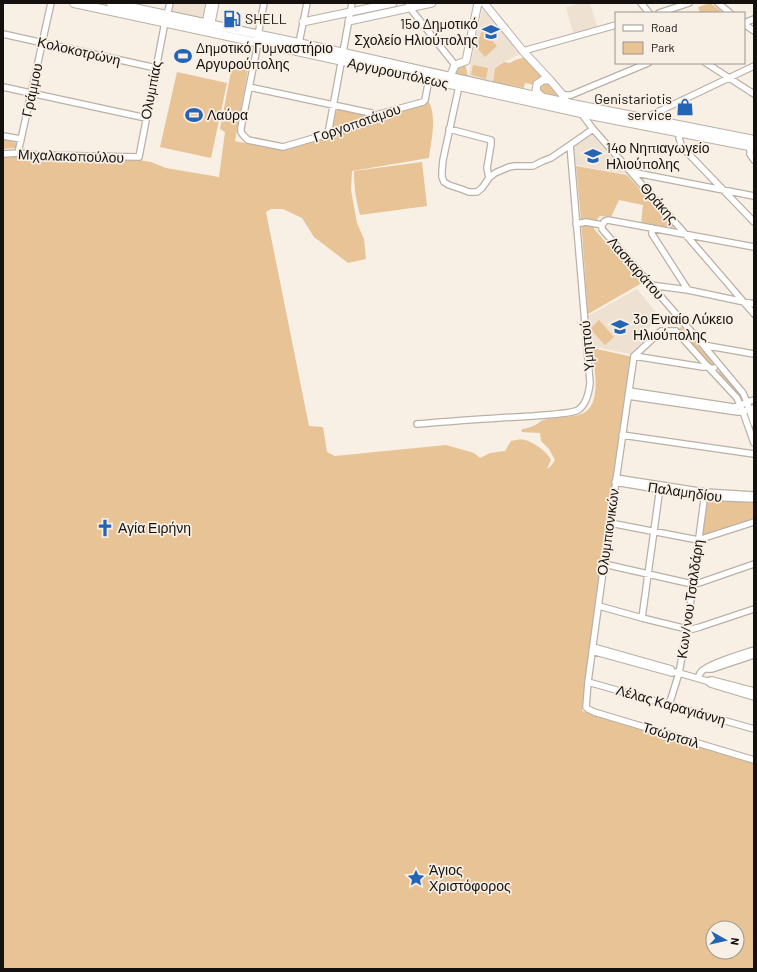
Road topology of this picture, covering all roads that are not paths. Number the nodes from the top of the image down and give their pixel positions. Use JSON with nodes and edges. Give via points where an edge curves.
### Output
{"nodes":[{"id":1,"x":51,"y":3,"type":"edge"},
{"id":2,"x":74,"y":3,"type":"edge"},
{"id":3,"x":111,"y":3,"type":"edge"},
{"id":4,"x":170,"y":3,"type":"edge"},
{"id":5,"x":210,"y":3,"type":"edge"},
{"id":6,"x":215,"y":3,"type":"edge"},
{"id":7,"x":264,"y":3,"type":"edge"},
{"id":8,"x":307,"y":3,"type":"edge"},
{"id":9,"x":352,"y":3,"type":"edge"},
{"id":10,"x":393,"y":3,"type":"edge"},
{"id":11,"x":432,"y":3,"type":"edge"},
{"id":12,"x":478,"y":3,"type":"edge"},
{"id":13,"x":484,"y":3,"type":"edge"},
{"id":14,"x":641,"y":3,"type":"edge"},
{"id":15,"x":689,"y":3,"type":"edge"},
{"id":16,"x":718,"y":3,"type":"edge"},
{"id":17,"x":409,"y":5,"type":"edge"},
{"id":18,"x":350,"y":12,"type":"junction"},
{"id":19,"x":648,"y":12,"type":"edge"},
{"id":20,"x":662,"y":12,"type":"edge"},
{"id":21,"x":729,"y":12,"type":"edge"},
{"id":22,"x":166,"y":19,"type":"junction"},
{"id":23,"x":754,"y":19,"type":"edge"},
{"id":24,"x":349,"y":21,"type":"junction"},
{"id":25,"x":303,"y":22,"type":"junction"},
{"id":26,"x":745,"y":24,"type":"edge"},
{"id":27,"x":615,"y":25,"type":"edge"},
{"id":28,"x":745,"y":25,"type":"edge"},
{"id":29,"x":208,"y":28,"type":"junction"},
{"id":30,"x":754,"y":31,"type":"edge"},
{"id":31,"x":3,"y":34,"type":"edge"},
{"id":32,"x":258,"y":39,"type":"junction"},
{"id":33,"x":42,"y":42,"type":"junction"},
{"id":34,"x":300,"y":44,"type":"junction"},
{"id":35,"x":523,"y":51,"type":"junction"},
{"id":36,"x":342,"y":57,"type":"junction"},
{"id":37,"x":646,"y":64,"type":"edge"},
{"id":38,"x":707,"y":64,"type":"edge"},
{"id":39,"x":455,"y":65,"type":"junction"},
{"id":40,"x":754,"y":66,"type":"edge"},
{"id":41,"x":156,"y":68,"type":"junction"},
{"id":42,"x":450,"y":77,"type":"junction"},
{"id":43,"x":728,"y":78,"type":"junction"},
{"id":44,"x":429,"y":80,"type":"junction"},
{"id":45,"x":550,"y":80,"type":"junction"},
{"id":46,"x":459,"y":86,"type":"junction"},
{"id":47,"x":3,"y":87,"type":"edge"},
{"id":48,"x":249,"y":87,"type":"junction"},
{"id":49,"x":31,"y":93,"type":"junction"},
{"id":50,"x":754,"y":94,"type":"edge"},
{"id":51,"x":541,"y":96,"type":"junction"},
{"id":52,"x":570,"y":99,"type":"junction"},
{"id":53,"x":333,"y":105,"type":"junction"},
{"id":54,"x":559,"y":108,"type":"junction"},
{"id":55,"x":581,"y":113,"type":"junction"},
{"id":56,"x":376,"y":115,"type":"junction"},
{"id":57,"x":146,"y":118,"type":"junction"},
{"id":58,"x":645,"y":118,"type":"junction"},
{"id":59,"x":592,"y":129,"type":"junction"},
{"id":60,"x":449,"y":130,"type":"junction"},
{"id":61,"x":680,"y":132,"type":"junction"},
{"id":62,"x":328,"y":134,"type":"junction"},
{"id":63,"x":3,"y":136,"type":"edge"},
{"id":64,"x":21,"y":139,"type":"junction"},
{"id":65,"x":570,"y":145,"type":"junction"},
{"id":66,"x":753,"y":145,"type":"edge"},
{"id":67,"x":18,"y":153,"type":"junction"},
{"id":68,"x":3,"y":154,"type":"edge"},
{"id":69,"x":139,"y":157,"type":"joint"},
{"id":70,"x":754,"y":160,"type":"edge"},
{"id":71,"x":631,"y":172,"type":"junction"},
{"id":72,"x":489,"y":178,"type":"junction"},
{"id":73,"x":725,"y":190,"type":"junction"},
{"id":74,"x":754,"y":196,"type":"edge"},
{"id":75,"x":754,"y":222,"type":"edge"},
{"id":76,"x":576,"y":224,"type":"junction"},
{"id":77,"x":602,"y":225,"type":"junction"},
{"id":78,"x":652,"y":228,"type":"junction"},
{"id":79,"x":685,"y":234,"type":"junction"},
{"id":80,"x":754,"y":247,"type":"edge"},
{"id":81,"x":650,"y":285,"type":"junction"},
{"id":82,"x":688,"y":290,"type":"junction"},
{"id":83,"x":744,"y":302,"type":"junction"},
{"id":84,"x":754,"y":304,"type":"edge"},
{"id":85,"x":754,"y":314,"type":"edge"},
{"id":86,"x":703,"y":345,"type":"junction"},
{"id":87,"x":754,"y":354,"type":"edge"},
{"id":88,"x":634,"y":355,"type":"junction"},
{"id":89,"x":718,"y":364,"type":"junction"},
{"id":90,"x":710,"y":369,"type":"junction"},
{"id":91,"x":628,"y":393,"type":"junction"},
{"id":92,"x":754,"y":400,"type":"edge"},
{"id":93,"x":747,"y":402,"type":"junction"},
{"id":94,"x":740,"y":405,"type":"junction"},
{"id":95,"x":751,"y":408,"type":"edge"},
{"id":96,"x":743,"y":412,"type":"junction"},
{"id":97,"x":417,"y":424,"type":"dead end"},
{"id":98,"x":754,"y":424,"type":"edge"},
{"id":99,"x":622,"y":435,"type":"junction"},
{"id":100,"x":754,"y":443,"type":"edge"},
{"id":101,"x":754,"y":454,"type":"edge"},
{"id":102,"x":616,"y":480,"type":"junction"},
{"id":103,"x":660,"y":487,"type":"junction"},
{"id":104,"x":705,"y":494,"type":"junction"},
{"id":105,"x":754,"y":495,"type":"edge"},
{"id":106,"x":754,"y":499,"type":"edge"},
{"id":107,"x":754,"y":522,"type":"edge"},
{"id":108,"x":610,"y":523,"type":"junction"},
{"id":109,"x":654,"y":532,"type":"junction"},
{"id":110,"x":698,"y":540,"type":"junction"},
{"id":111,"x":604,"y":564,"type":"junction"},
{"id":112,"x":754,"y":564,"type":"edge"},
{"id":113,"x":649,"y":574,"type":"junction"},
{"id":114,"x":692,"y":584,"type":"junction"},
{"id":115,"x":599,"y":606,"type":"junction"},
{"id":116,"x":754,"y":608,"type":"edge"},
{"id":117,"x":642,"y":618,"type":"junction"},
{"id":118,"x":687,"y":629,"type":"junction"},
{"id":119,"x":593,"y":649,"type":"junction"},
{"id":120,"x":754,"y":650,"type":"edge"},
{"id":121,"x":754,"y":655,"type":"edge"},
{"id":122,"x":706,"y":669,"type":"junction"},
{"id":123,"x":678,"y":672,"type":"junction"},
{"id":124,"x":698,"y":678,"type":"junction"},
{"id":125,"x":708,"y":681,"type":"junction"},
{"id":126,"x":588,"y":682,"type":"junction"},
{"id":127,"x":754,"y":691,"type":"edge"},
{"id":128,"x":754,"y":697,"type":"edge"},
{"id":129,"x":669,"y":705,"type":"junction"},
{"id":130,"x":588,"y":709,"type":"joint"},
{"id":131,"x":754,"y":729,"type":"edge"},
{"id":132,"x":754,"y":760,"type":"edge"}],
"edges":[{"from":1,"to":33,"type":"street","name":"Γράμμου"},
{"from":2,"to":22,"type":"main road","name":"Αργυρουπόλεως"},
{"from":3,"to":22,"type":"main road","name":"Αργυρουπόλεως"},
{"from":4,"to":22,"type":"street","name":"Ολυμπίας"},
{"from":5,"to":29,"type":"street"},
{"from":6,"to":29,"type":"street"},
{"from":7,"to":32,"type":"street"},
{"from":8,"to":25,"type":"street"},
{"from":9,"to":18,"type":"street"},
{"from":10,"to":18,"type":"street"},
{"from":11,"to":17,"type":"street"},
{"from":12,"to":39,"type":"street","via":[[466,61]]},
{"from":13,"to":35,"type":"street","name":"Θράκης"},
{"from":14,"to":19,"type":"street"},
{"from":15,"to":20,"type":"street"},
{"from":16,"to":21,"type":"street"},
{"from":17,"to":24,"type":"street"},
{"from":17,"to":39,"type":"street"},
{"from":18,"to":24,"type":"street"},
{"from":18,"to":25,"type":"street"},
{"from":22,"to":29,"type":"main road","name":"Αργυρουπόλεως"},
{"from":22,"to":41,"type":"street","name":"Ολυμπίας"},
{"from":23,"to":26,"type":"street"},
{"from":24,"to":36,"type":"street"},
{"from":25,"to":34,"type":"street"},
{"from":27,"to":35,"type":"street"},
{"from":28,"to":30,"type":"street"},
{"from":29,"to":32,"type":"main road","name":"Αργυρουπόλεως"},
{"from":31,"to":33,"type":"street","name":"Κολοκοτρώνη"},
{"from":32,"to":34,"type":"main road","name":"Αργυρουπόλεως"},
{"from":32,"to":36,"type":"main road","name":"Αργυρουπόλεως"},
{"from":32,"to":48,"type":"street"},
{"from":33,"to":41,"type":"street","name":"Κολοκοτρώνη"},
{"from":33,"to":49,"type":"street","name":"Γράμμου"},
{"from":34,"to":36,"type":"main road","name":"Αργυρουπόλεως"},
{"from":35,"to":45,"type":"street","name":"Θράκης"},
{"from":36,"to":42,"type":"main road","name":"Αργυρουπόλεως"},
{"from":36,"to":44,"type":"main road","name":"Αργυρουπόλεως"},
{"from":36,"to":53,"type":"street"},
{"from":37,"to":52,"type":"street"},
{"from":38,"to":43,"type":"street"},
{"from":39,"to":42,"type":"street"},
{"from":40,"to":43,"type":"street"},
{"from":41,"to":57,"type":"street","name":"Ολυμπίας"},
{"from":42,"to":51,"type":"main road","name":"Αργυρουπόλεως"},
{"from":43,"to":50,"type":"street"},
{"from":43,"to":58,"type":"street"},
{"from":44,"to":46,"type":"main road","name":"Αργυρουπόλεως"},
{"from":44,"to":56,"type":"street","via":[[423,102]]},
{"from":45,"to":51,"type":"street","via":[[543,80],[537,84],[536,91]]},
{"from":45,"to":52,"type":"street","name":"Θράκης"},
{"from":46,"to":54,"type":"main road","name":"Αργυρουπόλεως"},
{"from":46,"to":60,"type":"street"},
{"from":47,"to":49,"type":"street"},
{"from":48,"to":53,"type":"street"},
{"from":48,"to":62,"type":"street","name":"Γοργοποτάμου","via":[[241,128],[241,132],[248,140],[283,147]]},
{"from":49,"to":57,"type":"street"},
{"from":49,"to":64,"type":"street","name":"Γράμμου"},
{"from":51,"to":52,"type":"main road","name":"Αργυρουπόλεως"},
{"from":52,"to":54,"type":"street","via":[[565,106]]},
{"from":52,"to":55,"type":"street","name":"Θράκης"},
{"from":52,"to":58,"type":"main road","name":"Αργυρουπόλεως"},
{"from":53,"to":56,"type":"street"},
{"from":53,"to":62,"type":"street"},
{"from":54,"to":55,"type":"main road","name":"Αργυρουπόλεως"},
{"from":55,"to":59,"type":"street","name":"Θράκης"},
{"from":55,"to":61,"type":"main road","name":"Αργυρουπόλεως"},
{"from":56,"to":62,"type":"street","name":"Γοργοποτάμου","via":[[369,122]]},
{"from":57,"to":69,"type":"street","name":"Ολυμπίας"},
{"from":58,"to":66,"type":"main road","name":"Αργυρουπόλεως"},
{"from":59,"to":65,"type":"street"},
{"from":59,"to":71,"type":"street","name":"Θράκης"},
{"from":60,"to":72,"type":"street","via":[[491,140],[487,168]]},
{"from":60,"to":72,"type":"street","via":[[443,160],[444,182],[469,192],[477,192]]},
{"from":61,"to":66,"type":"main road","name":"Αργυρουπόλεως"},
{"from":61,"to":73,"type":"street","via":[[682,147]]},
{"from":63,"to":64,"type":"street"},
{"from":64,"to":67,"type":"street","name":"Γράμμου"},
{"from":65,"to":72,"type":"street","via":[[552,158],[532,166],[509,167]]},
{"from":65,"to":76,"type":"street","name":"Υμηττού"},
{"from":66,"to":70,"type":"street","via":[[750,154]]},
{"from":67,"to":68,"type":"street","name":"Μιχαλακοπούλου"},
{"from":67,"to":69,"type":"street","name":"Μιχαλακοπούλου"},
{"from":71,"to":73,"type":"street"},
{"from":71,"to":79,"type":"street","name":"Θράκης"},
{"from":73,"to":74,"type":"street"},
{"from":73,"to":75,"type":"street"},
{"from":76,"to":77,"type":"street","via":[[586,222]]},
{"from":76,"to":97,"type":"street","name":"Υμηττού","via":[[590,383],[582,407],[573,412],[544,415]]},
{"from":77,"to":78,"type":"street","via":[[608,220]]},
{"from":77,"to":81,"type":"street","name":"Λασκαράτου","via":[[602,229]]},
{"from":78,"to":79,"type":"street"},
{"from":78,"to":82,"type":"street","via":[[652,234]]},
{"from":79,"to":80,"type":"street"},
{"from":79,"to":83,"type":"street","name":"Θράκης"},
{"from":81,"to":82,"type":"street"},
{"from":81,"to":86,"type":"street","name":"Λασκαράτου"},
{"from":82,"to":83,"type":"street"},
{"from":83,"to":84,"type":"street"},
{"from":83,"to":85,"type":"street","name":"Θράκης"},
{"from":86,"to":87,"type":"street"},
{"from":86,"to":89,"type":"street","name":"Λασκαράτου"},
{"from":88,"to":90,"type":"street"},
{"from":88,"to":90,"type":"street","via":[[661,331],[676,331]]},
{"from":88,"to":91,"type":"street","name":"Ολυμπιονικών"},
{"from":89,"to":90,"type":"street"},
{"from":89,"to":93,"type":"street","name":"Λασκαράτου"},
{"from":90,"to":94,"type":"street","via":[[737,398]]},
{"from":91,"to":94,"type":"street","via":[[733,407]]},
{"from":91,"to":96,"type":"street"},
{"from":91,"to":99,"type":"street","name":"Ολυμπιονικών"},
{"from":92,"to":93,"type":"street"},
{"from":93,"to":94,"type":"street"},
{"from":93,"to":95,"type":"street","name":"Λασκαράτου"},
{"from":94,"to":96,"type":"street"},
{"from":95,"to":96,"type":"street"},
{"from":95,"to":98,"type":"street","name":"Λασκαράτου"},
{"from":96,"to":100,"type":"street"},
{"from":99,"to":101,"type":"street"},
{"from":99,"to":102,"type":"street","name":"Ολυμπιονικών"},
{"from":102,"to":103,"type":"street","name":"Παλαμηδίου"},
{"from":102,"to":108,"type":"street","name":"Ολυμπιονικών"},
{"from":103,"to":104,"type":"street","name":"Παλαμηδίου"},
{"from":103,"to":109,"type":"street"},
{"from":104,"to":105,"type":"street","name":"Παλαμηδίου"},
{"from":104,"to":106,"type":"street","name":"Παλαμηδίου"},
{"from":104,"to":110,"type":"street","name":"Κων/νου Τσαλδάρη"},
{"from":107,"to":110,"type":"street"},
{"from":108,"to":109,"type":"street"},
{"from":108,"to":111,"type":"street","name":"Ολυμπιονικών"},
{"from":109,"to":110,"type":"street"},
{"from":109,"to":113,"type":"street"},
{"from":110,"to":114,"type":"street","name":"Κων/νου Τσαλδάρη"},
{"from":111,"to":113,"type":"street"},
{"from":111,"to":115,"type":"street","name":"Ολυμπιονικών"},
{"from":112,"to":114,"type":"street"},
{"from":113,"to":114,"type":"street"},
{"from":113,"to":117,"type":"street"},
{"from":114,"to":118,"type":"street","name":"Κων/νου Τσαλδάρη"},
{"from":115,"to":117,"type":"street"},
{"from":115,"to":119,"type":"street","name":"Ολυμπιονικών"},
{"from":116,"to":118,"type":"street"},
{"from":117,"to":118,"type":"street"},
{"from":118,"to":123,"type":"street","name":"Κων/νου Τσαλδάρη"},
{"from":119,"to":123,"type":"street"},
{"from":119,"to":126,"type":"street","name":"Ολυμπιονικών"},
{"from":120,"to":122,"type":"street"},
{"from":121,"to":122,"type":"street"},
{"from":122,"to":124,"type":"street"},
{"from":123,"to":124,"type":"street"},
{"from":123,"to":129,"type":"street","name":"Κων/νου Τσαλδάρη"},
{"from":124,"to":125,"type":"street"},
{"from":125,"to":127,"type":"street"},
{"from":125,"to":128,"type":"street"},
{"from":126,"to":129,"type":"street","name":"Λέλας Καραγιάννη"},
{"from":126,"to":130,"type":"street","name":"Ολυμπιονικών","via":[[585,703]]},
{"from":129,"to":131,"type":"street","name":"Λέλας Καραγιάννη"},
{"from":130,"to":132,"type":"street","name":"Τσώρτσιλ"}]}
